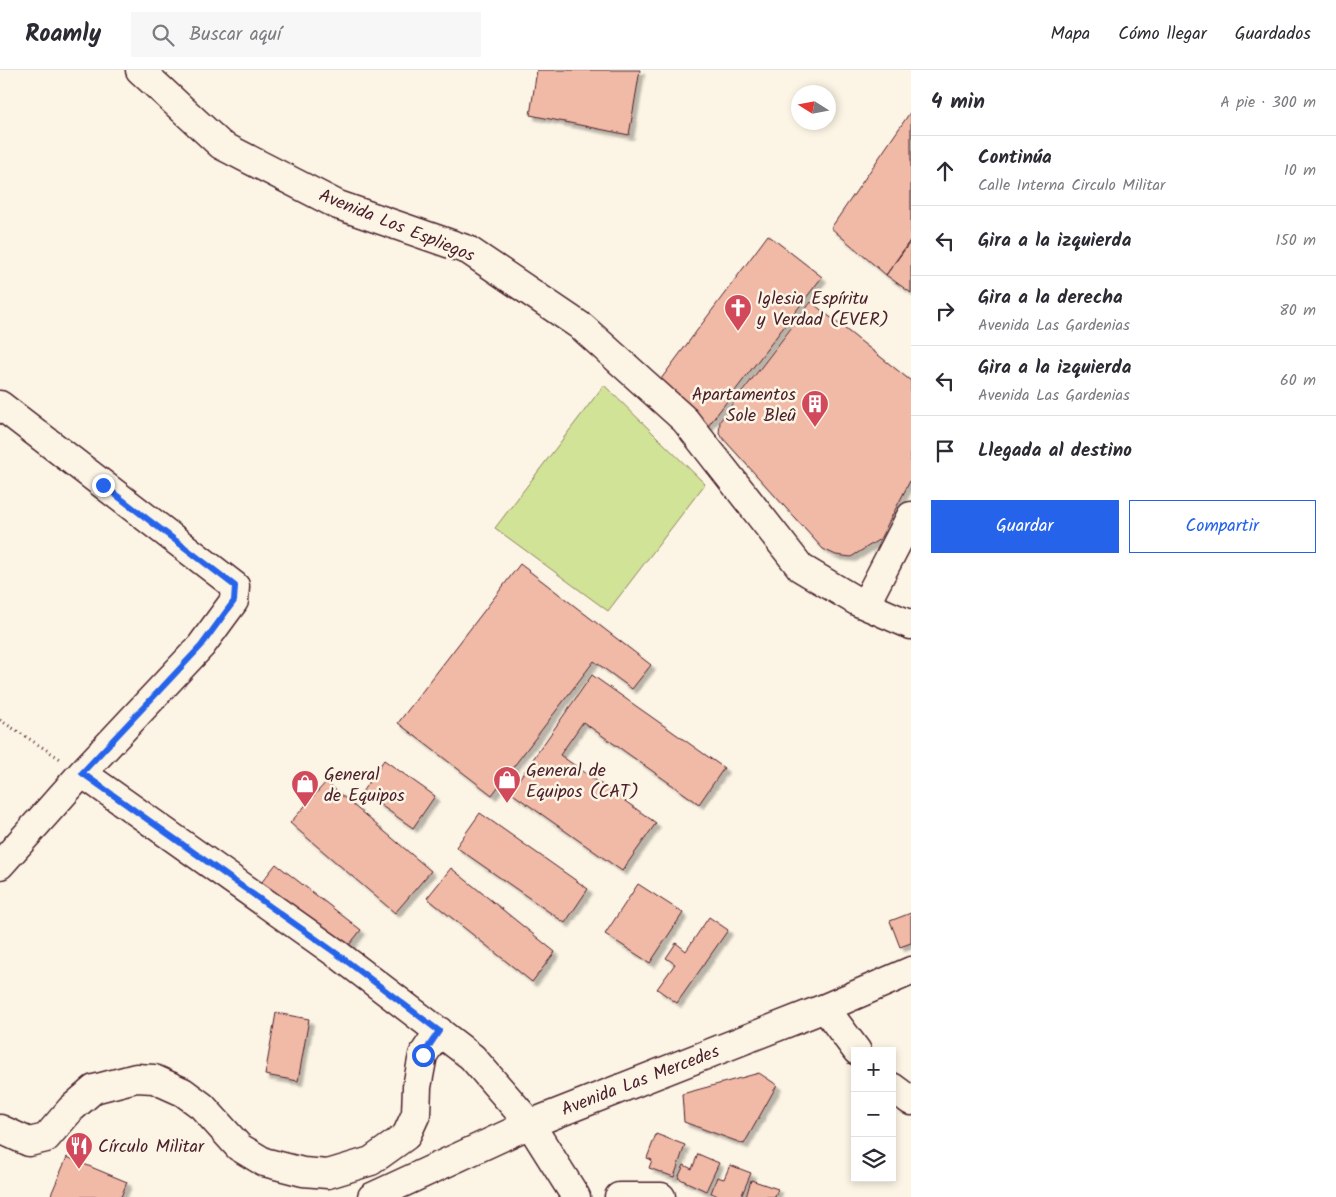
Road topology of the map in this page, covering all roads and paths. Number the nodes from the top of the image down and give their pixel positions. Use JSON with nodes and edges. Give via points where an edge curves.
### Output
{"nodes":[{"id":1,"x":140,"y":70,"type":"edge"},
{"id":2,"x":0,"y":405,"type":"edge"},
{"id":3,"x":911,"y":516,"type":"edge"},
{"id":4,"x":865,"y":605,"type":"junction"},
{"id":5,"x":911,"y":625,"type":"edge"},
{"id":6,"x":0,"y":720,"type":"edge"},
{"id":7,"x":82,"y":773,"type":"junction"},
{"id":8,"x":0,"y":865,"type":"edge"},
{"id":9,"x":911,"y":970,"type":"edge"},
{"id":10,"x":825,"y":1008,"type":"junction"},
{"id":11,"x":439,"y":1031,"type":"junction"},
{"id":12,"x":853,"y":1047,"type":"edge"},
{"id":13,"x":896,"y":1090,"type":"edge"},
{"id":14,"x":911,"y":1102,"type":"edge"},
{"id":15,"x":530,"y":1124,"type":"junction"},
{"id":16,"x":0,"y":1129,"type":"edge"},
{"id":17,"x":372,"y":1197,"type":"edge"},
{"id":18,"x":576,"y":1197,"type":"edge"},
{"id":19,"x":619,"y":1197,"type":"edge"},
{"id":20,"x":661,"y":1197,"type":"edge"}],
"edges":[{"from":1,"to":4,"type":"street","name":"Avenida Los Espliegos","via":[[221,146],[338,205],[468,250],[582,327],[684,420],[801,568]]},
{"from":2,"to":7,"type":"street","via":[[235,586],[234,601],[201,646]]},
{"from":3,"to":4,"type":"street"},
{"from":4,"to":5,"type":"street","name":"Avenida Los Espliegos"},
{"from":6,"to":7,"type":"path"},
{"from":7,"to":8,"type":"street"},
{"from":7,"to":11,"type":"street","via":[[340,956]]},
{"from":9,"to":10,"type":"street","name":"Avenida Las Mercedes"},
{"from":10,"to":12,"type":"street"},
{"from":10,"to":15,"type":"street","name":"Avenida Las Mercedes"},
{"from":11,"to":15,"type":"street","via":[[472,1057]]},
{"from":11,"to":16,"type":"street","via":[[423,1055],[416,1114],[406,1136],[371,1162],[328,1174],[303,1172],[264,1162],[239,1147],[202,1106],[154,1079],[136,1078],[94,1089],[46,1138],[29,1142]]},
{"from":13,"to":14,"type":"street"},
{"from":15,"to":17,"type":"street","name":"Avenida Las Mercedes"},
{"from":15,"to":18,"type":"street"},
{"from":19,"to":20,"type":"street"}]}
